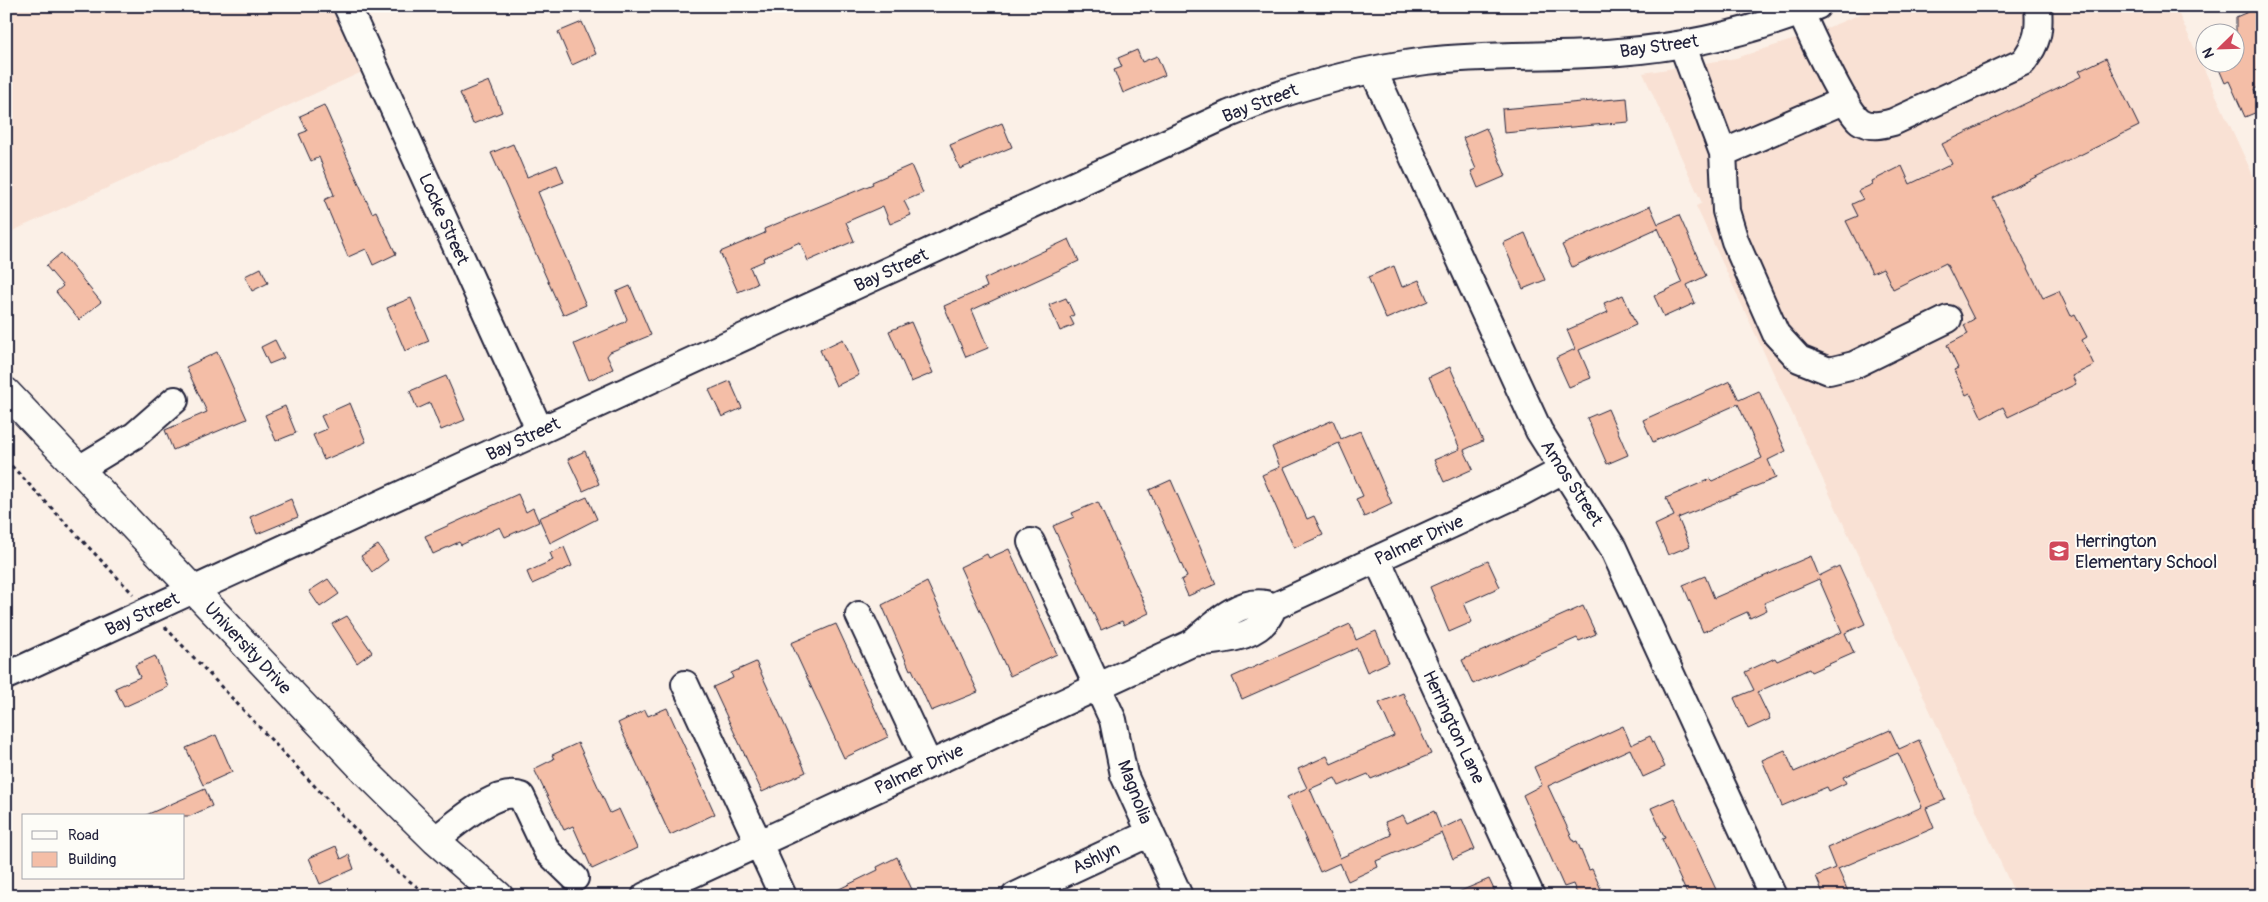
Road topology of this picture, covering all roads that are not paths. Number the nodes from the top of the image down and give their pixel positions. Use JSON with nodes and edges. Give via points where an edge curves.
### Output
{"nodes":[{"id":1,"x":347,"y":6,"type":"edge"},
{"id":2,"x":2038,"y":6,"type":"edge"},
{"id":3,"x":1805,"y":8,"type":"edge"},
{"id":4,"x":1682,"y":44,"type":"junction"},
{"id":5,"x":1373,"y":70,"type":"junction"},
{"id":6,"x":1845,"y":100,"type":"junction"},
{"id":7,"x":1724,"y":153,"type":"junction"},
{"id":8,"x":1948,"y":319,"type":"dead end"},
{"id":9,"x":6,"y":392,"type":"edge"},
{"id":10,"x":175,"y":400,"type":"dead end"},
{"id":11,"x":540,"y":431,"type":"junction"},
{"id":12,"x":79,"y":469,"type":"junction"},
{"id":13,"x":1563,"y":470,"type":"junction"},
{"id":14,"x":1031,"y":542,"type":"dead end"},
{"id":15,"x":1377,"y":559,"type":"junction"},
{"id":16,"x":194,"y":590,"type":"junction"},
{"id":17,"x":858,"y":615,"type":"dead end"},
{"id":18,"x":6,"y":676,"type":"edge"},
{"id":19,"x":685,"y":684,"type":"dead end"},
{"id":20,"x":1098,"y":686,"type":"junction"},
{"id":21,"x":928,"y":765,"type":"junction"},
{"id":22,"x":1150,"y":833,"type":"junction"},
{"id":23,"x":435,"y":840,"type":"junction"},
{"id":24,"x":759,"y":843,"type":"junction"},
{"id":25,"x":575,"y":878,"type":"dead end"},
{"id":26,"x":499,"y":896,"type":"edge"},
{"id":27,"x":645,"y":896,"type":"edge"},
{"id":28,"x":783,"y":896,"type":"edge"},
{"id":29,"x":1015,"y":896,"type":"edge"},
{"id":30,"x":1179,"y":896,"type":"edge"},
{"id":31,"x":1532,"y":896,"type":"edge"},
{"id":32,"x":1773,"y":896,"type":"edge"}],
"edges":[{"from":1,"to":11,"type":"street","name":"Locke Street"},
{"from":2,"to":6,"type":"street","via":[[2040,29],[2023,62],[1893,122],[1875,126],[1860,121]]},
{"from":3,"to":4,"type":"street","name":"Bay Street","via":[[1740,31]]},
{"from":3,"to":6,"type":"street"},
{"from":4,"to":5,"type":"street","name":"Bay Street","via":[[1617,52],[1446,59]]},
{"from":4,"to":7,"type":"street"},
{"from":5,"to":11,"type":"street","name":"Bay Street","via":[[1291,91],[1229,114]]},
{"from":5,"to":13,"type":"street","name":"Amos Street","via":[[1539,432]]},
{"from":6,"to":7,"type":"street"},
{"from":7,"to":8,"type":"street","via":[[1726,211],[1735,241],[1776,334],[1799,360],[1829,371],[1854,366]]},
{"from":9,"to":12,"type":"main road","name":"University Drive"},
{"from":10,"to":12,"type":"street","via":[[134,435]]},
{"from":11,"to":16,"type":"street","name":"Bay Street"},
{"from":12,"to":16,"type":"main road","name":"University Drive"},
{"from":13,"to":15,"type":"street","name":"Palmer Drive"},
{"from":13,"to":32,"type":"street","name":"Amos Street","via":[[1613,548]]},
{"from":14,"to":20,"type":"street","name":"Magnolia"},
{"from":15,"to":20,"type":"street","name":"Palmer Drive","via":[[1273,607],[1266,622],[1241,636],[1192,643]]},
{"from":15,"to":31,"type":"street","name":"Herrington Lane"},
{"from":16,"to":18,"type":"street","name":"Bay Street"},
{"from":16,"to":23,"type":"main road","name":"University Drive","via":[[359,765]]},
{"from":17,"to":21,"type":"street"},
{"from":19,"to":24,"type":"street"},
{"from":20,"to":21,"type":"street","name":"Palmer Drive"},
{"from":20,"to":22,"type":"street","name":"Magnolia","via":[[1113,720],[1124,775]]},
{"from":21,"to":24,"type":"street","name":"Palmer Drive"},
{"from":22,"to":29,"type":"street","name":"Ashlyn"},
{"from":22,"to":30,"type":"street","name":"Magnolia"},
{"from":23,"to":25,"type":"street","via":[[475,810],[512,793],[521,796],[547,851]]},
{"from":23,"to":26,"type":"main road","name":"University Drive"},
{"from":24,"to":27,"type":"street","name":"Palmer Drive"},
{"from":24,"to":28,"type":"street"}]}
